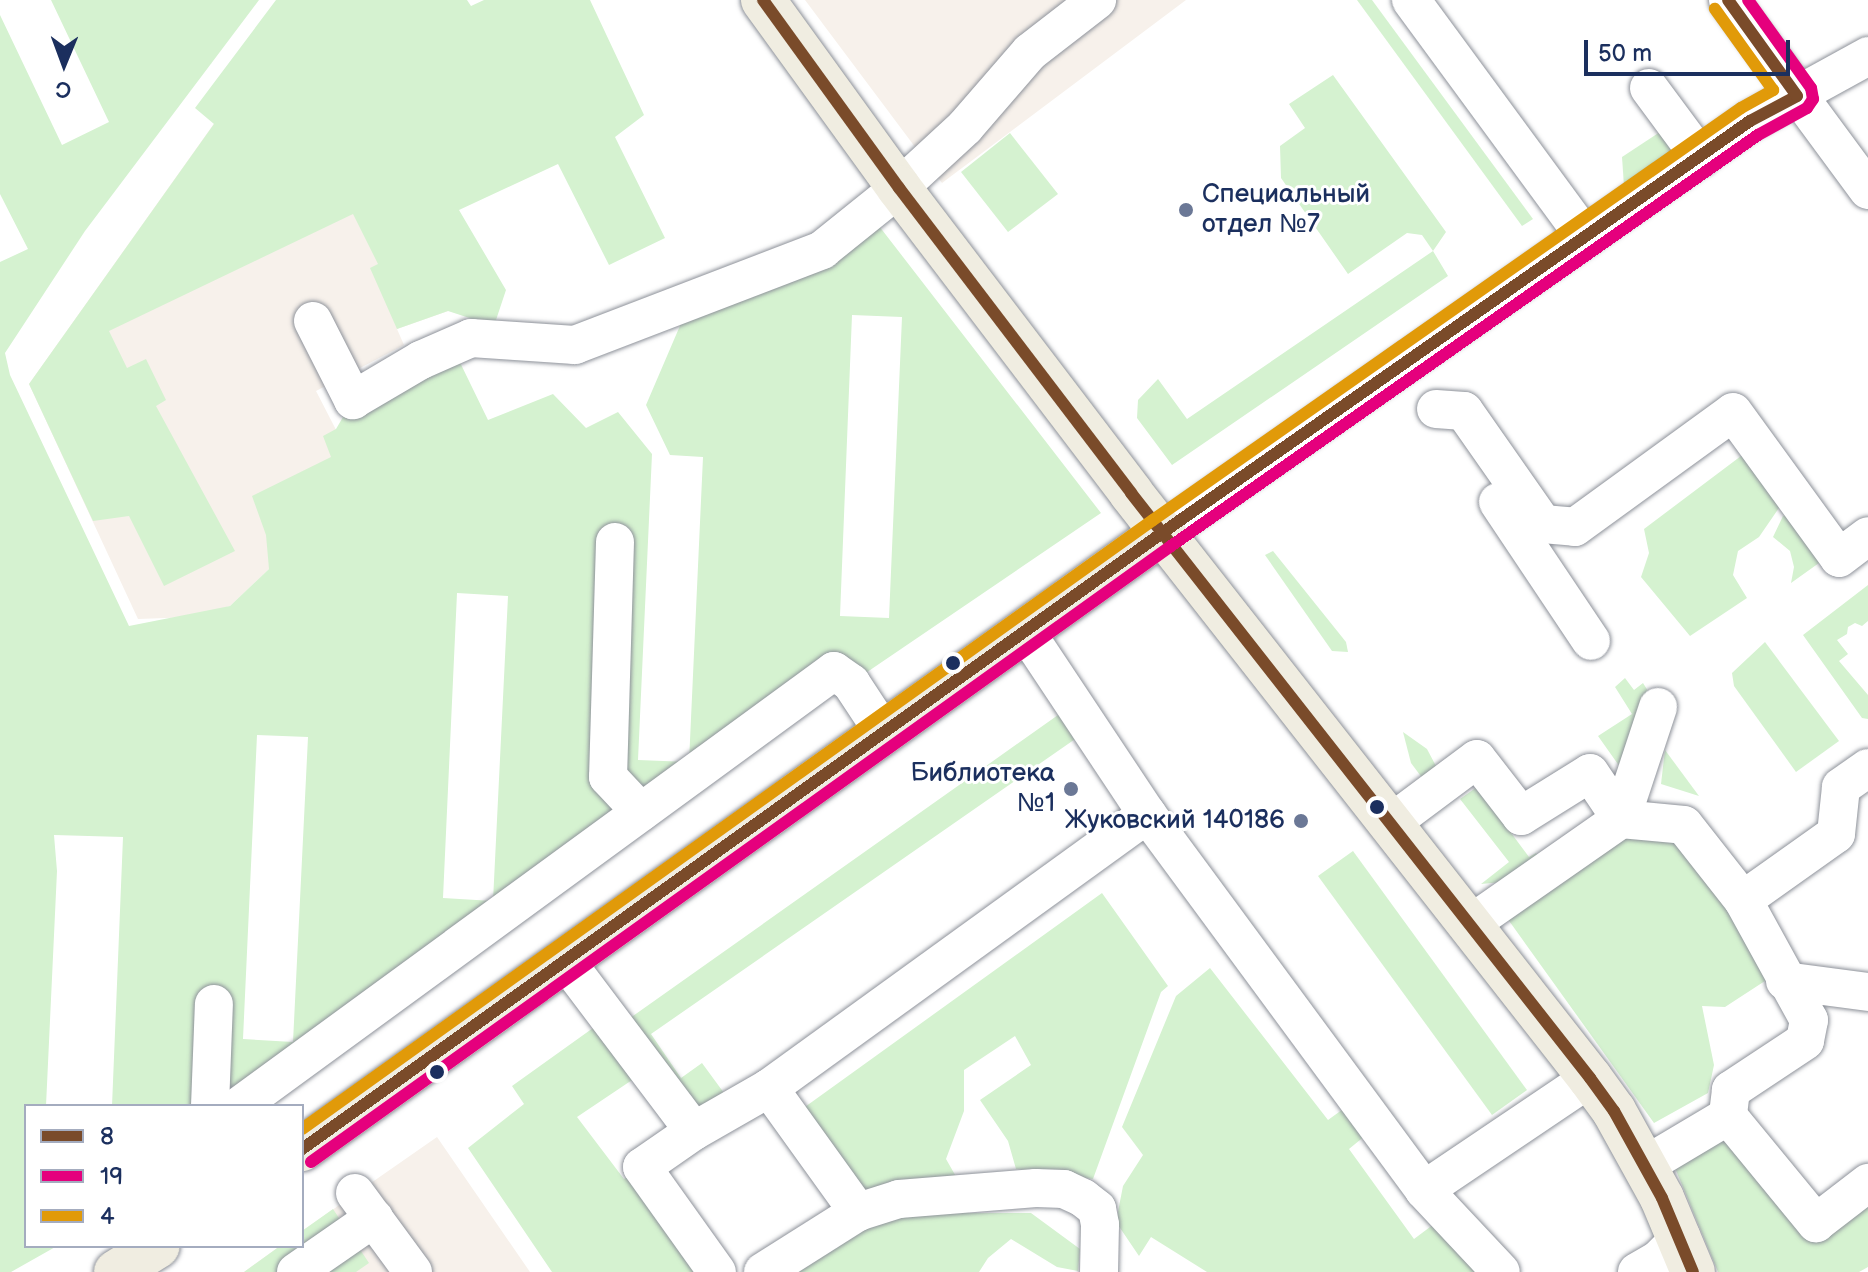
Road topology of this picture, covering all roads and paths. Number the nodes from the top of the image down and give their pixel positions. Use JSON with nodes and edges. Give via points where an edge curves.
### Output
{"nodes":[{"id":1,"x":763,"y":0,"type":"edge"},
{"id":2,"x":1097,"y":0,"type":"edge"},
{"id":3,"x":1411,"y":0,"type":"edge"},
{"id":4,"x":1728,"y":0,"type":"edge"},
{"id":5,"x":1868,"y":56,"type":"edge"},
{"id":6,"x":1649,"y":88,"type":"dead end"},
{"id":7,"x":1797,"y":96,"type":"junction"},
{"id":8,"x":1700,"y":157,"type":"junction"},
{"id":9,"x":899,"y":188,"type":"junction"},
{"id":10,"x":1868,"y":190,"type":"edge"},
{"id":11,"x":1585,"y":237,"type":"junction"},
{"id":12,"x":313,"y":321,"type":"dead end"},
{"id":13,"x":1405,"y":363,"type":"junction"},
{"id":14,"x":1436,"y":409,"type":"junction"},
{"id":15,"x":1162,"y":533,"type":"junction"},
{"id":16,"x":1868,"y":536,"type":"edge"},
{"id":17,"x":615,"y":542,"type":"dead end"},
{"id":18,"x":1026,"y":632,"type":"junction"},
{"id":19,"x":1591,"y":641,"type":"dead end"},
{"id":20,"x":1658,"y":707,"type":"dead end"},
{"id":21,"x":884,"y":733,"type":"junction"},
{"id":22,"x":1868,"y":768,"type":"edge"},
{"id":23,"x":641,"y":812,"type":"junction"},
{"id":24,"x":1147,"y":814,"type":"junction"},
{"id":25,"x":1621,"y":819,"type":"junction"},
{"id":26,"x":1391,"y":823,"type":"junction"},
{"id":27,"x":1743,"y":900,"type":"junction"},
{"id":28,"x":1469,"y":925,"type":"junction"},
{"id":29,"x":565,"y":960,"type":"junction"},
{"id":30,"x":1785,"y":981,"type":"junction"},
{"id":31,"x":1859,"y":981,"type":"edge"},
{"id":32,"x":214,"y":1004,"type":"dead end"},
{"id":33,"x":1590,"y":1078,"type":"junction"},
{"id":34,"x":769,"y":1088,"type":"junction"},
{"id":35,"x":210,"y":1104,"type":"edge"},
{"id":36,"x":242,"y":1104,"type":"edge"},
{"id":37,"x":1728,"y":1116,"type":"junction"},
{"id":38,"x":694,"y":1131,"type":"junction"},
{"id":39,"x":304,"y":1148,"type":"edge"},
{"id":40,"x":1644,"y":1166,"type":"junction"},
{"id":41,"x":1868,"y":1183,"type":"edge"},
{"id":42,"x":1424,"y":1190,"type":"junction"},
{"id":43,"x":858,"y":1212,"type":"junction"},
{"id":44,"x":155,"y":1248,"type":"edge"},
{"id":45,"x":1687,"y":1255,"type":"edge"},
{"id":46,"x":116,"y":1272,"type":"edge"},
{"id":47,"x":296,"y":1272,"type":"edge"},
{"id":48,"x":413,"y":1272,"type":"edge"},
{"id":49,"x":717,"y":1272,"type":"edge"},
{"id":50,"x":763,"y":1272,"type":"edge"},
{"id":51,"x":1099,"y":1272,"type":"edge"},
{"id":52,"x":1501,"y":1272,"type":"edge"},
{"id":53,"x":1637,"y":1272,"type":"edge"}],
"edges":[{"from":1,"to":9,"type":"main road"},
{"from":2,"to":9,"type":"street","via":[[1030,52],[965,127]]},
{"from":3,"to":11,"type":"street"},
{"from":4,"to":7,"type":"street"},
{"from":5,"to":7,"type":"street"},
{"from":6,"to":8,"type":"street"},
{"from":7,"to":8,"type":"street"},
{"from":7,"to":10,"type":"street"},
{"from":8,"to":11,"type":"street"},
{"from":9,"to":12,"type":"street","via":[[822,250],[575,345],[471,338],[353,400]]},
{"from":9,"to":15,"type":"main road"},
{"from":11,"to":13,"type":"street"},
{"from":13,"to":14,"type":"street"},
{"from":13,"to":15,"type":"street"},
{"from":14,"to":16,"type":"street","via":[[1464,411],[1543,524],[1575,527],[1733,412],[1839,558]]},
{"from":14,"to":19,"type":"street"},
{"from":15,"to":18,"type":"main road"},
{"from":15,"to":26,"type":"main road"},
{"from":17,"to":23,"type":"street","via":[[608,777]]},
{"from":18,"to":21,"type":"main road"},
{"from":18,"to":24,"type":"street"},
{"from":20,"to":25,"type":"street"},
{"from":21,"to":23,"type":"street","via":[[851,683],[834,671]]},
{"from":21,"to":29,"type":"main road"},
{"from":22,"to":27,"type":"street","via":[[1841,787],[1836,834]]},
{"from":23,"to":36,"type":"street"},
{"from":24,"to":34,"type":"street"},
{"from":24,"to":42,"type":"street"},
{"from":25,"to":26,"type":"street","via":[[1590,773],[1521,816],[1477,759]]},
{"from":25,"to":27,"type":"street","via":[[1684,825]]},
{"from":25,"to":28,"type":"street"},
{"from":26,"to":28,"type":"main road"},
{"from":27,"to":30,"type":"street"},
{"from":28,"to":33,"type":"main road"},
{"from":29,"to":38,"type":"street"},
{"from":29,"to":39,"type":"main road"},
{"from":30,"to":31,"type":"street"},
{"from":30,"to":37,"type":"street","via":[[1809,1020],[1805,1041],[1731,1090]]},
{"from":32,"to":35,"type":"street"},
{"from":33,"to":40,"type":"main road"},
{"from":33,"to":42,"type":"street"},
{"from":34,"to":38,"type":"street"},
{"from":34,"to":43,"type":"street"},
{"from":37,"to":40,"type":"street"},
{"from":37,"to":41,"type":"street","via":[[1816,1223]]},
{"from":38,"to":49,"type":"street","via":[[642,1167]]},
{"from":40,"to":45,"type":"main road"},
{"from":42,"to":52,"type":"street"},
{"from":43,"to":50,"type":"street"},
{"from":43,"to":51,"type":"street","via":[[899,1199],[1064,1189],[1097,1209]]},
{"from":44,"to":46,"type":"main road"},
{"from":45,"to":53,"type":"street","via":[[1658,1260]]},
{"from":47,"to":48,"type":"street","via":[[365,1205]]}]}
